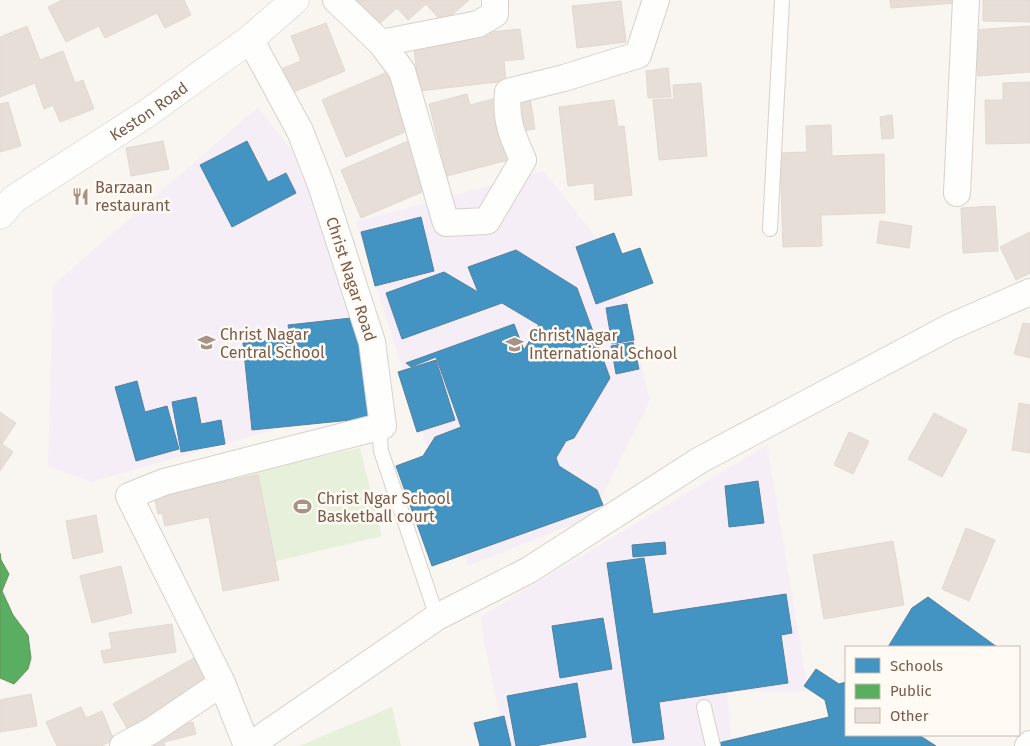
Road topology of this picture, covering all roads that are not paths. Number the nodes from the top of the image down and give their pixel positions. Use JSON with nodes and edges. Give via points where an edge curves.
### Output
{"nodes":[{"id":1,"x":295,"y":0,"type":"edge"},
{"id":2,"x":336,"y":0,"type":"edge"},
{"id":3,"x":496,"y":0,"type":"edge"},
{"id":4,"x":656,"y":0,"type":"edge"},
{"id":5,"x":782,"y":0,"type":"edge"},
{"id":6,"x":966,"y":0,"type":"edge"},
{"id":7,"x":250,"y":39,"type":"junction"},
{"id":8,"x":381,"y":44,"type":"junction"},
{"id":9,"x":957,"y":193,"type":"dead end"},
{"id":10,"x":0,"y":215,"type":"edge"},
{"id":11,"x":770,"y":229,"type":"dead end"},
{"id":12,"x":1030,"y":292,"type":"edge"},
{"id":13,"x":383,"y":426,"type":"junction"},
{"id":14,"x":437,"y":617,"type":"junction"},
{"id":15,"x":222,"y":683,"type":"junction"},
{"id":16,"x":704,"y":708,"type":"dead end"},
{"id":17,"x":123,"y":746,"type":"edge"},
{"id":18,"x":248,"y":746,"type":"edge"},
{"id":19,"x":713,"y":746,"type":"edge"}],
"edges":[{"from":1,"to":7,"type":"street","name":"Keston Road"},
{"from":2,"to":8,"type":"street"},
{"from":3,"to":8,"type":"street","via":[[495,14],[478,24]]},
{"from":4,"to":8,"type":"street","via":[[638,55],[508,92],[506,111],[523,160],[487,221],[446,223],[402,71]]},
{"from":5,"to":11,"type":"lane"},
{"from":6,"to":9,"type":"street"},
{"from":7,"to":10,"type":"street","name":"Keston Road","via":[[146,114],[14,198]]},
{"from":7,"to":13,"type":"street","name":"Christ Nagar Road","via":[[300,131],[321,185],[372,342]]},
{"from":12,"to":14,"type":"street","via":[[950,327],[700,460],[529,570]]},
{"from":13,"to":14,"type":"lane","name":"Christ Nagar Road","via":[[382,451]]},
{"from":13,"to":15,"type":"street","via":[[164,482],[129,496]]},
{"from":14,"to":18,"type":"street"},
{"from":15,"to":17,"type":"street"},
{"from":15,"to":18,"type":"street"},
{"from":16,"to":19,"type":"lane"}]}
